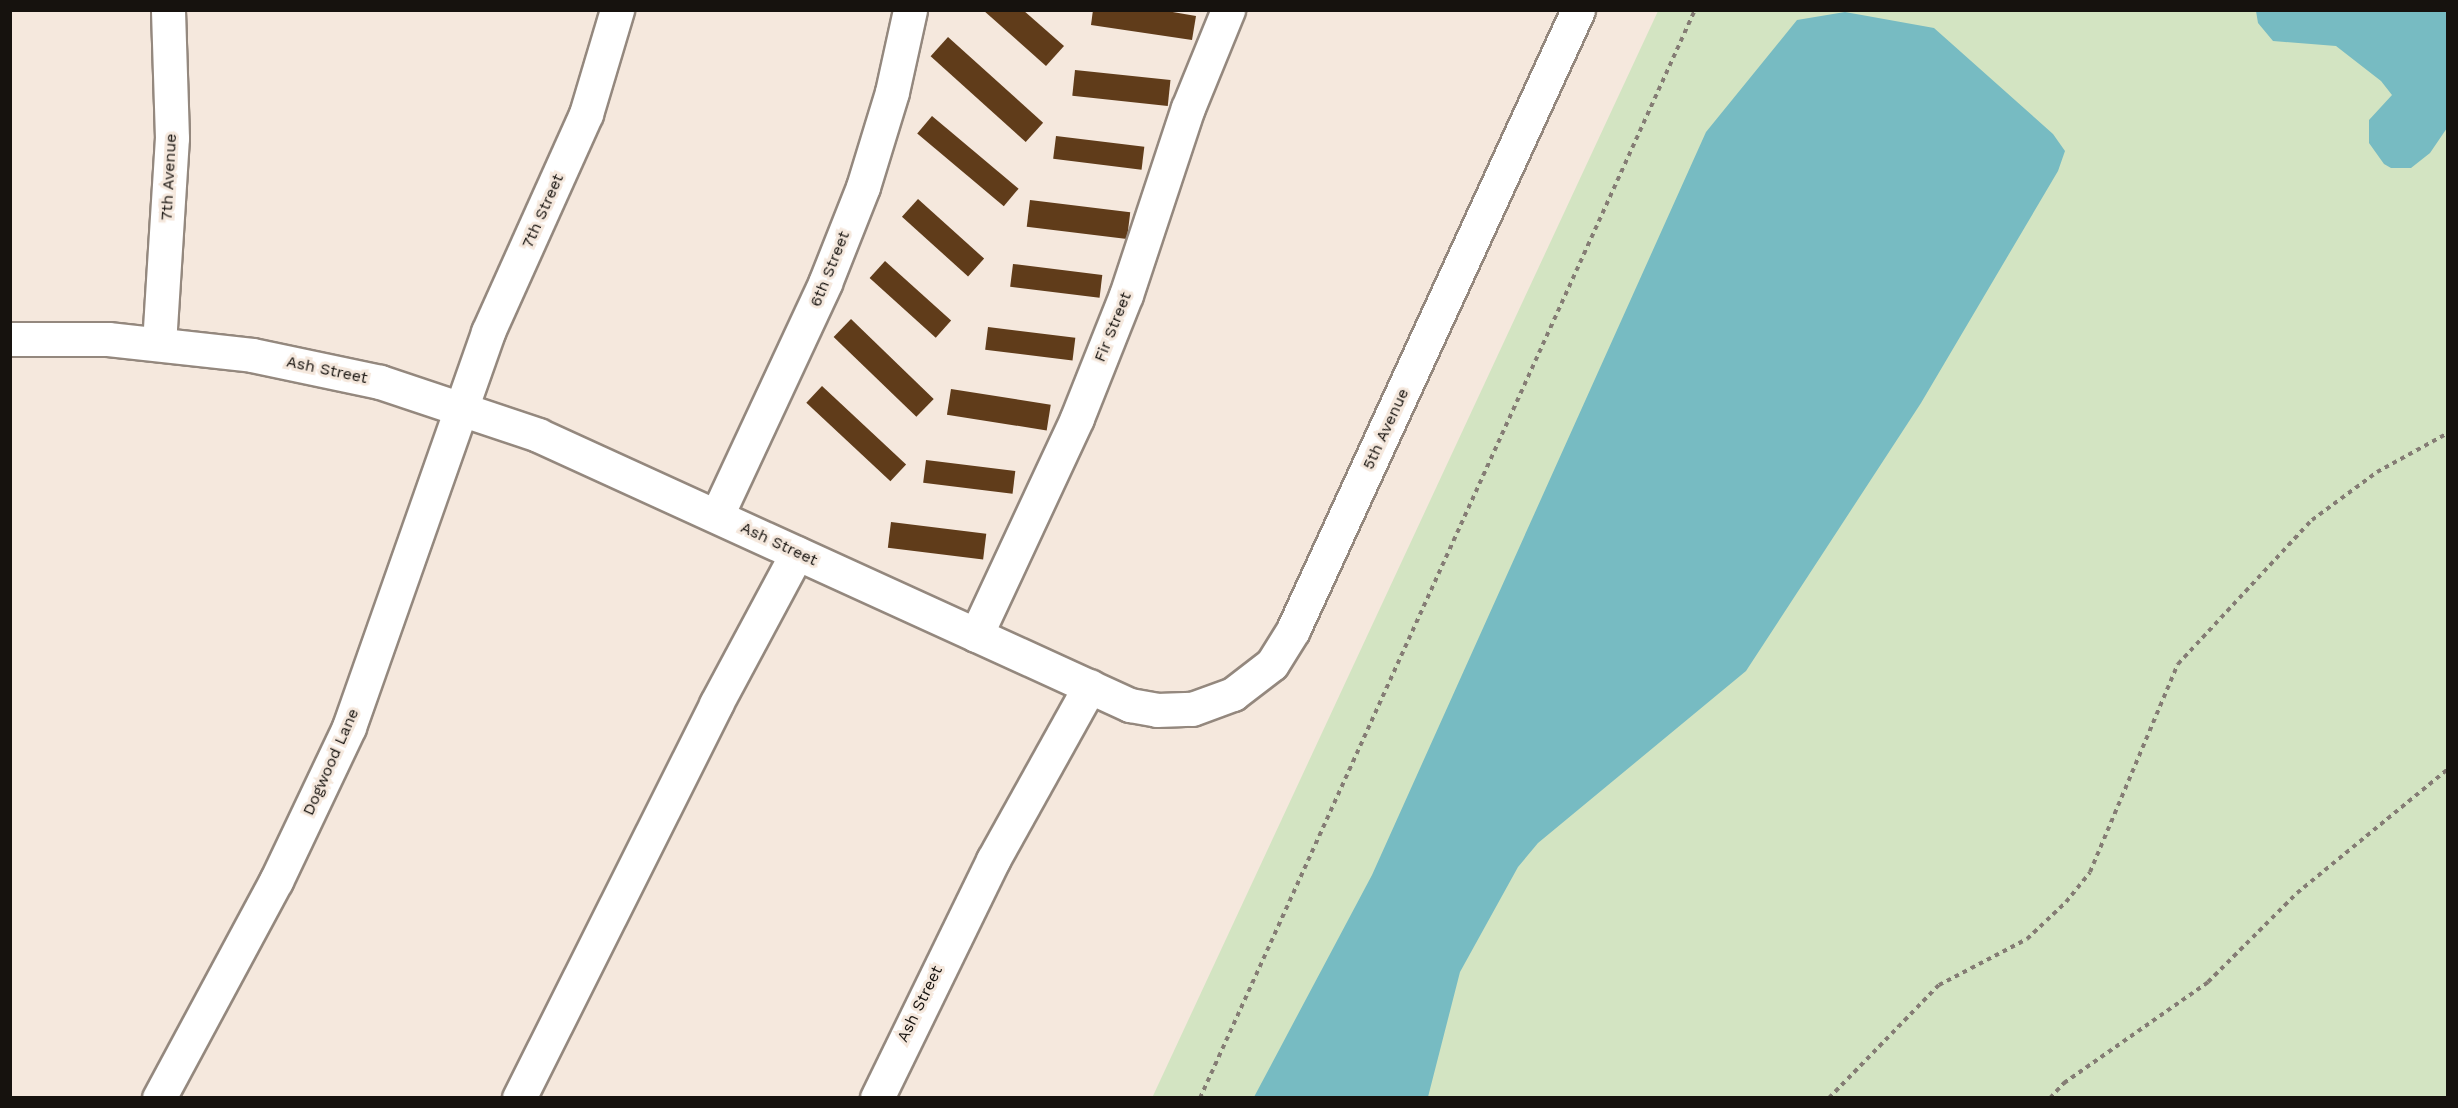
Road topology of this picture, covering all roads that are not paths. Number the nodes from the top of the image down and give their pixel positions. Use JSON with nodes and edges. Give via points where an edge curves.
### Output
{"nodes":[{"id":1,"x":168,"y":10,"type":"edge"},
{"id":2,"x":617,"y":10,"type":"edge"},
{"id":3,"x":910,"y":10,"type":"edge"},
{"id":4,"x":1228,"y":10,"type":"edge"},
{"id":5,"x":1578,"y":10,"type":"edge"},
{"id":6,"x":10,"y":339,"type":"edge"},
{"id":7,"x":159,"y":344,"type":"junction"},
{"id":8,"x":460,"y":409,"type":"junction"},
{"id":9,"x":717,"y":515,"type":"junction"},
{"id":10,"x":797,"y":553,"type":"junction"},
{"id":11,"x":976,"y":635,"type":"junction"},
{"id":12,"x":1090,"y":686,"type":"junction"},
{"id":13,"x":159,"y":1098,"type":"edge"},
{"id":14,"x":519,"y":1098,"type":"edge"},
{"id":15,"x":877,"y":1098,"type":"edge"}],
"edges":[{"from":1,"to":7,"type":"street","name":"7th Avenue","via":[[172,138]]},
{"from":2,"to":8,"type":"street","name":"7th Street","via":[[586,114],[488,332]]},
{"from":3,"to":9,"type":"street","name":"6th Street","via":[[892,92],[862,187],[825,283]]},
{"from":4,"to":11,"type":"street","name":"Fir Street","via":[[1188,108],[1110,336],[1077,418]]},
{"from":5,"to":12,"type":"street","name":"5th Avenue","via":[[1293,630],[1272,664],[1233,694],[1192,709],[1157,710],[1130,705]]},
{"from":6,"to":7,"type":"street","name":"Ash Street","via":[[108,339]]},
{"from":7,"to":8,"type":"street","name":"Ash Street","via":[[252,354],[369,379]]},
{"from":8,"to":9,"type":"street","name":"Ash Street","via":[[538,435]]},
{"from":8,"to":13,"type":"street","name":"Dogwood Lane","via":[[349,727],[276,881]]},
{"from":9,"to":10,"type":"street","name":"Ash Street"},
{"from":10,"to":11,"type":"street","name":"Ash Street"},
{"from":10,"to":14,"type":"street","via":[[716,704]]},
{"from":11,"to":12,"type":"street","name":"Ash Street"},
{"from":12,"to":15,"type":"street","name":"Ash Street","via":[[988,870]]}]}
